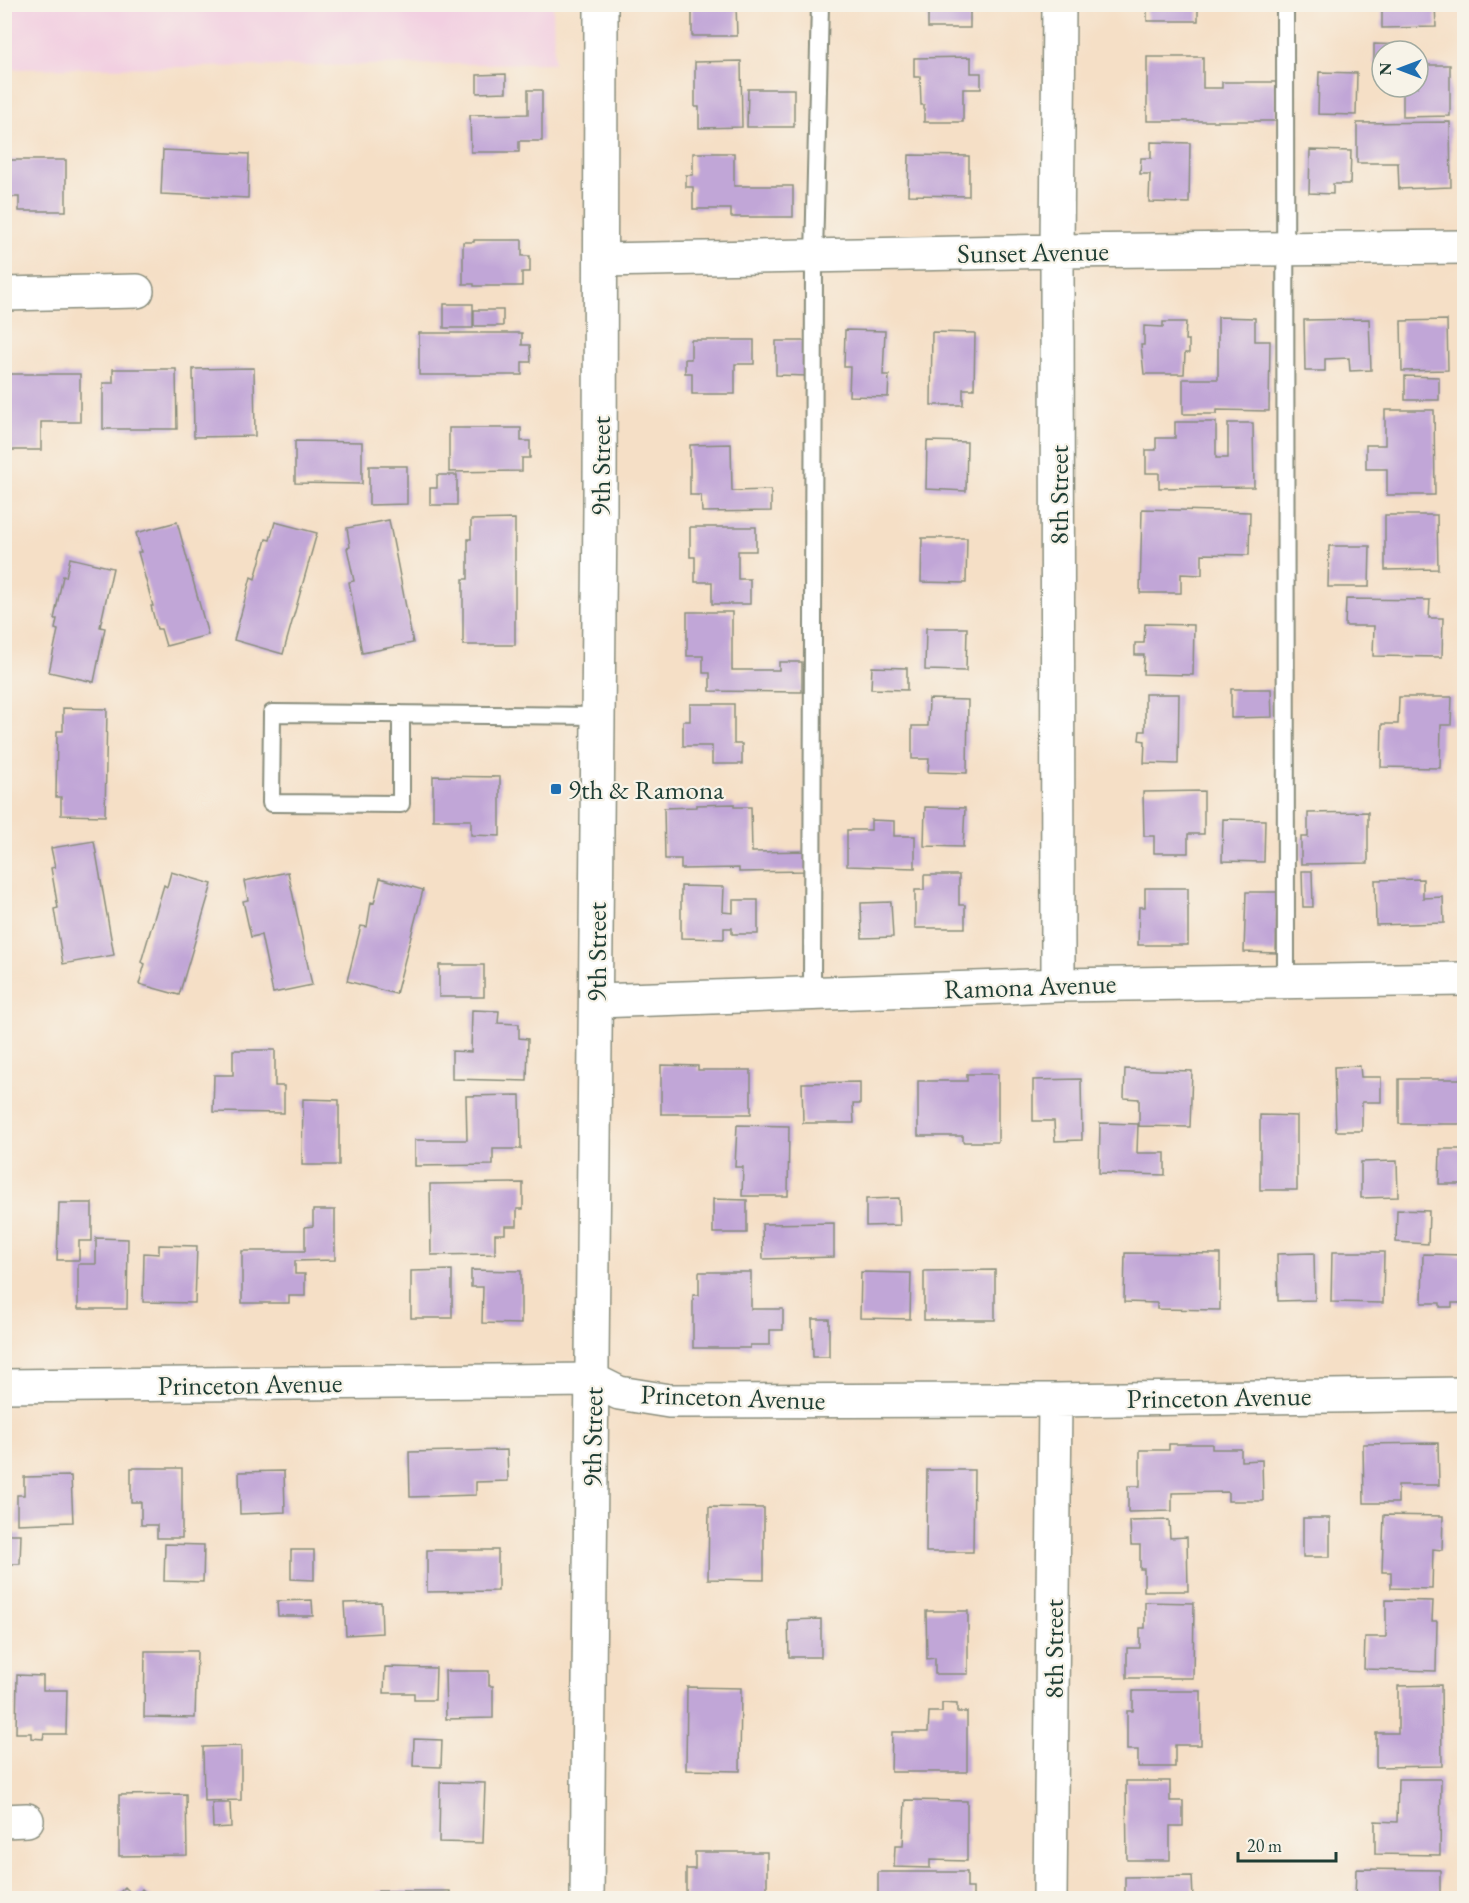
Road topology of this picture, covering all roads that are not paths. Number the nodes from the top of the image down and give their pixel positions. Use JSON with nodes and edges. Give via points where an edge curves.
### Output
{"nodes":[{"id":1,"x":601,"y":4,"type":"edge"},
{"id":2,"x":820,"y":4,"type":"edge"},
{"id":3,"x":1059,"y":4,"type":"edge"},
{"id":4,"x":1285,"y":4,"type":"edge"},
{"id":5,"x":1464,"y":247,"type":"edge"},
{"id":6,"x":1285,"y":249,"type":"junction"},
{"id":7,"x":1057,"y":251,"type":"junction"},
{"id":8,"x":814,"y":256,"type":"junction"},
{"id":9,"x":601,"y":260,"type":"junction"},
{"id":10,"x":137,"y":291,"type":"dead end"},
{"id":11,"x":4,"y":294,"type":"edge"},
{"id":12,"x":401,"y":714,"type":"junction"},
{"id":13,"x":598,"y":716,"type":"junction"},
{"id":14,"x":1464,"y":979,"type":"edge"},
{"id":15,"x":1286,"y":981,"type":"junction"},
{"id":16,"x":1058,"y":985,"type":"junction"},
{"id":17,"x":812,"y":994,"type":"junction"},
{"id":18,"x":596,"y":1001,"type":"junction"},
{"id":19,"x":593,"y":1380,"type":"junction"},
{"id":20,"x":4,"y":1386,"type":"edge"},
{"id":21,"x":1464,"y":1394,"type":"edge"},
{"id":22,"x":1055,"y":1400,"type":"junction"},
{"id":23,"x":587,"y":1899,"type":"edge"},
{"id":24,"x":1050,"y":1899,"type":"edge"}],
"edges":[{"from":1,"to":9,"type":"street","name":"9th Street"},
{"from":2,"to":8,"type":"lane"},
{"from":3,"to":7,"type":"street","name":"8th Street"},
{"from":4,"to":6,"type":"lane"},
{"from":5,"to":6,"type":"street","name":"Sunset Avenue"},
{"from":6,"to":7,"type":"street","name":"Sunset Avenue"},
{"from":6,"to":15,"type":"lane"},
{"from":7,"to":8,"type":"street","name":"Sunset Avenue"},
{"from":7,"to":16,"type":"street","name":"8th Street"},
{"from":8,"to":9,"type":"street","name":"Sunset Avenue"},
{"from":8,"to":17,"type":"lane"},
{"from":9,"to":13,"type":"street","name":"9th Street"},
{"from":10,"to":11,"type":"street"},
{"from":12,"to":12,"type":"lane","via":[[272,713],[271,803],[400,804]]},
{"from":12,"to":13,"type":"lane"},
{"from":13,"to":18,"type":"street","name":"9th Street"},
{"from":14,"to":15,"type":"street","name":"Ramona Avenue"},
{"from":15,"to":16,"type":"street","name":"Ramona Avenue"},
{"from":16,"to":17,"type":"street","name":"Ramona Avenue"},
{"from":17,"to":18,"type":"street","name":"Ramona Avenue"},
{"from":18,"to":19,"type":"street","name":"9th Street"},
{"from":19,"to":20,"type":"street","name":"Princeton Avenue"},
{"from":19,"to":22,"type":"street","name":"Princeton Avenue","via":[[619,1393],[669,1401]]},
{"from":19,"to":23,"type":"street","name":"9th Street"},
{"from":21,"to":22,"type":"street","name":"Princeton Avenue"},
{"from":22,"to":24,"type":"street","name":"8th Street"}]}
